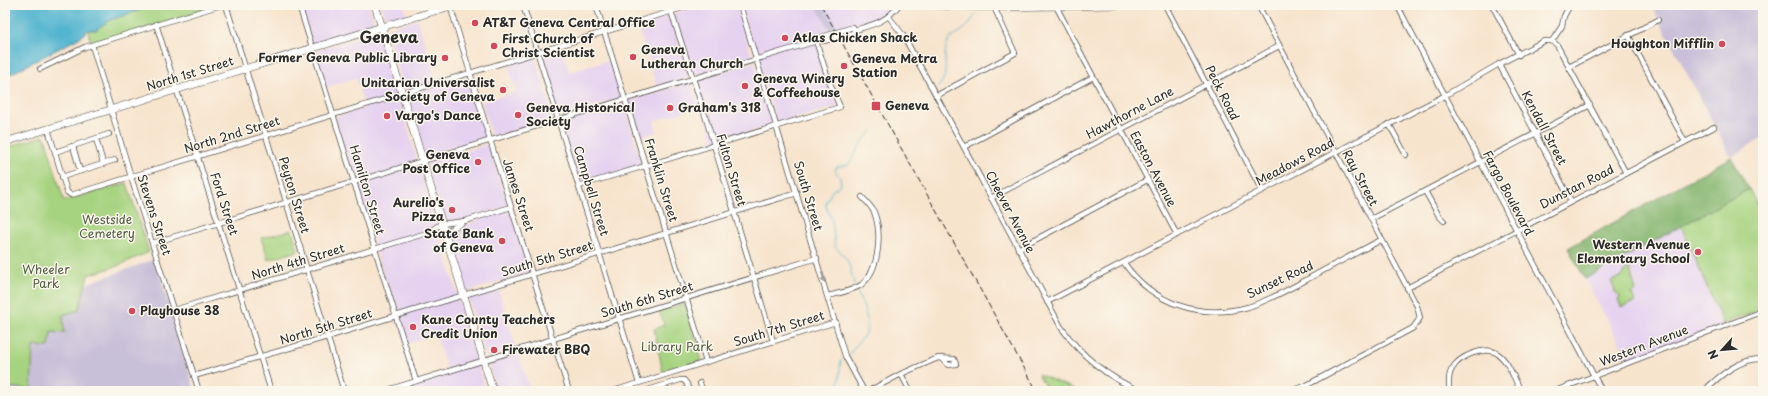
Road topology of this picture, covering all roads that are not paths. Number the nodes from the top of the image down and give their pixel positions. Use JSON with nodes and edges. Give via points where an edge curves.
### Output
{"nodes":[{"id":1,"x":221,"y":5,"type":"edge"},
{"id":2,"x":226,"y":5,"type":"edge"},
{"id":3,"x":299,"y":5,"type":"edge"},
{"id":4,"x":375,"y":5,"type":"edge"},
{"id":5,"x":452,"y":5,"type":"edge"},
{"id":6,"x":523,"y":5,"type":"edge"},
{"id":7,"x":596,"y":5,"type":"edge"},
{"id":8,"x":669,"y":5,"type":"edge"},
{"id":9,"x":692,"y":5,"type":"edge"},
{"id":10,"x":740,"y":5,"type":"edge"},
{"id":11,"x":899,"y":5,"type":"edge"},
{"id":12,"x":931,"y":5,"type":"edge"},
{"id":13,"x":1120,"y":5,"type":"edge"},
{"id":14,"x":1164,"y":5,"type":"edge"},
{"id":15,"x":1258,"y":5,"type":"edge"},
{"id":16,"x":1396,"y":5,"type":"edge"},
{"id":17,"x":1492,"y":5,"type":"edge"},
{"id":18,"x":1570,"y":5,"type":"edge"},
{"id":19,"x":1056,"y":6,"type":"junction"},
{"id":20,"x":994,"y":7,"type":"junction"},
{"id":21,"x":671,"y":12,"type":"junction"},
{"id":22,"x":889,"y":17,"type":"junction"},
{"id":23,"x":1658,"y":20,"type":"dead end"},
{"id":24,"x":156,"y":24,"type":"junction"},
{"id":25,"x":382,"y":27,"type":"junction"},
{"id":26,"x":604,"y":32,"type":"junction"},
{"id":27,"x":1628,"y":35,"type":"junction"},
{"id":28,"x":818,"y":40,"type":"junction"},
{"id":29,"x":1552,"y":41,"type":"junction"},
{"id":30,"x":92,"y":44,"type":"junction"},
{"id":31,"x":1279,"y":46,"type":"junction"},
{"id":32,"x":312,"y":48,"type":"junction"},
{"id":33,"x":538,"y":53,"type":"junction"},
{"id":34,"x":1519,"y":54,"type":"junction"},
{"id":35,"x":756,"y":59,"type":"junction"},
{"id":36,"x":1499,"y":64,"type":"junction"},
{"id":37,"x":1569,"y":67,"type":"junction"},
{"id":38,"x":40,"y":69,"type":"dead end"},
{"id":39,"x":245,"y":69,"type":"junction"},
{"id":40,"x":471,"y":73,"type":"junction"},
{"id":41,"x":1093,"y":77,"type":"junction"},
{"id":42,"x":692,"y":78,"type":"junction"},
{"id":43,"x":1206,"y":84,"type":"junction"},
{"id":44,"x":177,"y":90,"type":"junction"},
{"id":45,"x":402,"y":94,"type":"junction"},
{"id":46,"x":936,"y":96,"type":"junction"},
{"id":47,"x":1444,"y":96,"type":"junction"},
{"id":48,"x":625,"y":99,"type":"junction"},
{"id":49,"x":1590,"y":105,"type":"junction"},
{"id":50,"x":111,"y":110,"type":"junction"},
{"id":51,"x":333,"y":115,"type":"junction"},
{"id":52,"x":558,"y":120,"type":"junction"},
{"id":53,"x":1389,"y":124,"type":"junction"},
{"id":54,"x":776,"y":126,"type":"junction"},
{"id":55,"x":1714,"y":127,"type":"dead end"},
{"id":56,"x":48,"y":129,"type":"junction"},
{"id":57,"x":1120,"y":129,"type":"junction"},
{"id":58,"x":109,"y":134,"type":"dead end"},
{"id":59,"x":1535,"y":134,"type":"junction"},
{"id":60,"x":265,"y":135,"type":"junction"},
{"id":61,"x":96,"y":139,"type":"junction"},
{"id":62,"x":490,"y":140,"type":"junction"},
{"id":63,"x":5,"y":142,"type":"edge"},
{"id":64,"x":1685,"y":142,"type":"junction"},
{"id":65,"x":714,"y":145,"type":"junction"},
{"id":66,"x":73,"y":146,"type":"junction"},
{"id":67,"x":964,"y":147,"type":"junction"},
{"id":68,"x":55,"y":152,"type":"junction"},
{"id":69,"x":1335,"y":152,"type":"junction"},
{"id":70,"x":1406,"y":155,"type":"dead end"},
{"id":71,"x":198,"y":157,"type":"junction"},
{"id":72,"x":115,"y":160,"type":"dead end"},
{"id":73,"x":423,"y":161,"type":"junction"},
{"id":74,"x":1479,"y":162,"type":"junction"},
{"id":75,"x":103,"y":163,"type":"junction"},
{"id":76,"x":646,"y":166,"type":"junction"},
{"id":77,"x":80,"y":171,"type":"junction"},
{"id":78,"x":1626,"y":173,"type":"junction"},
{"id":79,"x":62,"y":177,"type":"junction"},
{"id":80,"x":131,"y":177,"type":"junction"},
{"id":81,"x":1147,"y":180,"type":"junction"},
{"id":82,"x":353,"y":182,"type":"junction"},
{"id":83,"x":579,"y":186,"type":"junction"},
{"id":84,"x":1262,"y":191,"type":"junction"},
{"id":85,"x":1425,"y":191,"type":"junction"},
{"id":86,"x":797,"y":193,"type":"junction"},
{"id":87,"x":862,"y":197,"type":"dead end"},
{"id":88,"x":991,"y":198,"type":"junction"},
{"id":89,"x":1571,"y":201,"type":"junction"},
{"id":90,"x":286,"y":202,"type":"junction"},
{"id":91,"x":511,"y":207,"type":"junction"},
{"id":92,"x":734,"y":212,"type":"junction"},
{"id":93,"x":1371,"y":219,"type":"junction"},
{"id":94,"x":465,"y":221,"type":"junction"},
{"id":95,"x":1444,"y":221,"type":"dead end"},
{"id":96,"x":220,"y":223,"type":"junction"},
{"id":97,"x":441,"y":224,"type":"junction"},
{"id":98,"x":1516,"y":230,"type":"junction"},
{"id":99,"x":427,"y":233,"type":"junction"},
{"id":100,"x":444,"y":233,"type":"junction"},
{"id":101,"x":667,"y":233,"type":"junction"},
{"id":102,"x":1177,"y":234,"type":"junction"},
{"id":103,"x":1381,"y":240,"type":"junction"},
{"id":104,"x":153,"y":243,"type":"junction"},
{"id":105,"x":374,"y":249,"type":"junction"},
{"id":106,"x":1018,"y":250,"type":"junction"},
{"id":107,"x":599,"y":253,"type":"junction"},
{"id":108,"x":817,"y":258,"type":"junction"},
{"id":109,"x":1124,"y":263,"type":"junction"},
{"id":110,"x":306,"y":270,"type":"junction"},
{"id":111,"x":532,"y":274,"type":"junction"},
{"id":112,"x":754,"y":278,"type":"junction"},
{"id":113,"x":1407,"y":288,"type":"junction"},
{"id":114,"x":240,"y":290,"type":"junction"},
{"id":115,"x":464,"y":296,"type":"junction"},
{"id":116,"x":828,"y":296,"type":"junction"},
{"id":117,"x":687,"y":298,"type":"junction"},
{"id":118,"x":1047,"y":302,"type":"junction"},
{"id":119,"x":174,"y":310,"type":"junction"},
{"id":120,"x":1763,"y":311,"type":"edge"},
{"id":121,"x":395,"y":316,"type":"junction"},
{"id":122,"x":620,"y":319,"type":"junction"},
{"id":123,"x":836,"y":322,"type":"junction"},
{"id":124,"x":327,"y":337,"type":"junction"},
{"id":125,"x":553,"y":339,"type":"junction"},
{"id":126,"x":773,"y":341,"type":"junction"},
{"id":127,"x":260,"y":357,"type":"junction"},
{"id":128,"x":954,"y":359,"type":"dead end"},
{"id":129,"x":1763,"y":359,"type":"edge"},
{"id":130,"x":483,"y":360,"type":"junction"},
{"id":131,"x":706,"y":362,"type":"junction"},
{"id":132,"x":901,"y":374,"type":"junction"},
{"id":133,"x":194,"y":376,"type":"junction"},
{"id":134,"x":1594,"y":376,"type":"junction"},
{"id":135,"x":416,"y":382,"type":"junction"},
{"id":136,"x":639,"y":383,"type":"junction"},
{"id":137,"x":700,"y":383,"type":"dead end"},
{"id":138,"x":626,"y":389,"type":"edge"},
{"id":139,"x":1450,"y":390,"type":"edge"},
{"id":140,"x":199,"y":391,"type":"edge"},
{"id":141,"x":271,"y":391,"type":"edge"},
{"id":142,"x":344,"y":391,"type":"edge"},
{"id":143,"x":384,"y":391,"type":"edge"},
{"id":144,"x":493,"y":391,"type":"edge"},
{"id":145,"x":569,"y":391,"type":"edge"},
{"id":146,"x":613,"y":391,"type":"edge"},
{"id":147,"x":645,"y":391,"type":"edge"},
{"id":148,"x":689,"y":391,"type":"edge"},
{"id":149,"x":702,"y":391,"type":"edge"},
{"id":150,"x":864,"y":391,"type":"edge"},
{"id":151,"x":870,"y":391,"type":"edge"},
{"id":152,"x":910,"y":391,"type":"edge"},
{"id":153,"x":1140,"y":391,"type":"edge"},
{"id":154,"x":1291,"y":391,"type":"edge"},
{"id":155,"x":1521,"y":391,"type":"edge"},
{"id":156,"x":1555,"y":391,"type":"edge"},
{"id":157,"x":1602,"y":391,"type":"edge"},
{"id":158,"x":1704,"y":391,"type":"edge"}],
"edges":[{"from":1,"to":24,"type":"street"},
{"from":2,"to":39,"type":"street","name":"Peyton Street"},
{"from":3,"to":32,"type":"street","name":"Hamilton Street"},
{"from":4,"to":25,"type":"main road"},
{"from":5,"to":25,"type":"main road","name":"North 1st Street"},
{"from":5,"to":40,"type":"street","name":"James Street"},
{"from":6,"to":33,"type":"street","name":"Campbell Street"},
{"from":7,"to":26,"type":"street","name":"Franklin Street"},
{"from":8,"to":21,"type":"street","name":"Fulton Street"},
{"from":9,"to":21,"type":"street","name":"North 2nd Street"},
{"from":10,"to":35,"type":"street","name":"South Street"},
{"from":11,"to":22,"type":"street"},
{"from":12,"to":20,"type":"main road"},
{"from":13,"to":19,"type":"main road"},
{"from":14,"to":43,"type":"street","name":"Peck Road"},
{"from":15,"to":31,"type":"street","name":"Ray Street"},
{"from":16,"to":47,"type":"street","name":"Fargo Boulevard"},
{"from":17,"to":34,"type":"street"},
{"from":18,"to":29,"type":"street","via":[[1562,26]]},
{"from":19,"to":20,"type":"main road"},
{"from":19,"to":41,"type":"street","name":"Easton Avenue"},
{"from":20,"to":46,"type":"street","via":[[1015,53]]},
{"from":21,"to":26,"type":"street","name":"North 2nd Street"},
{"from":21,"to":42,"type":"street","name":"Fulton Street"},
{"from":22,"to":28,"type":"street","via":[[847,35],[824,41]]},
{"from":22,"to":46,"type":"street","name":"Cheever Avenue","via":[[903,35]]},
{"from":23,"to":27,"type":"street"},
{"from":24,"to":30,"type":"street"},
{"from":24,"to":44,"type":"street","name":"Ford Street"},
{"from":25,"to":32,"type":"main road","name":"North 1st Street"},
{"from":25,"to":45,"type":"main road"},
{"from":26,"to":33,"type":"street","name":"North 2nd Street"},
{"from":26,"to":48,"type":"street","name":"Franklin Street"},
{"from":27,"to":37,"type":"street"},
{"from":27,"to":64,"type":"street"},
{"from":28,"to":35,"type":"street"},
{"from":28,"to":54,"type":"street","via":[[829,81],[840,107]]},
{"from":29,"to":34,"type":"street","name":"Meadows Road","via":[[1544,41]]},
{"from":29,"to":37,"type":"street"},
{"from":30,"to":38,"type":"street"},
{"from":30,"to":50,"type":"street","name":"Stevens Street"},
{"from":31,"to":43,"type":"street","name":"Hawthorne Lane"},
{"from":31,"to":69,"type":"street","name":"Ray Street"},
{"from":32,"to":39,"type":"main road","name":"North 1st Street"},
{"from":32,"to":51,"type":"street","name":"Hamilton Street"},
{"from":33,"to":40,"type":"street","name":"North 2nd Street"},
{"from":33,"to":52,"type":"street","name":"Campbell Street"},
{"from":34,"to":36,"type":"street","name":"Meadows Road"},
{"from":35,"to":42,"type":"street"},
{"from":35,"to":54,"type":"street","name":"South Street"},
{"from":36,"to":47,"type":"street","name":"Meadows Road"},
{"from":36,"to":59,"type":"street","name":"Kendall Street"},
{"from":37,"to":49,"type":"street"},
{"from":39,"to":44,"type":"main road","name":"North 1st Street"},
{"from":39,"to":60,"type":"street","name":"Peyton Street"},
{"from":40,"to":45,"type":"street","name":"North 2nd Street"},
{"from":40,"to":62,"type":"street","name":"James Street"},
{"from":41,"to":57,"type":"street","name":"Easton Avenue"},
{"from":41,"to":67,"type":"street"},
{"from":42,"to":48,"type":"street"},
{"from":42,"to":65,"type":"street","name":"Fulton Street"},
{"from":43,"to":57,"type":"street","name":"Hawthorne Lane"},
{"from":43,"to":84,"type":"street","name":"Peck Road"},
{"from":44,"to":50,"type":"main road","name":"North 1st Street"},
{"from":44,"to":71,"type":"street","name":"Ford Street"},
{"from":45,"to":51,"type":"street","name":"North 2nd Street"},
{"from":45,"to":73,"type":"main road"},
{"from":46,"to":67,"type":"street","name":"Cheever Avenue"},
{"from":47,"to":53,"type":"street","name":"Meadows Road"},
{"from":47,"to":74,"type":"street","name":"Fargo Boulevard"},
{"from":48,"to":52,"type":"street"},
{"from":48,"to":76,"type":"street","name":"Franklin Street"},
{"from":49,"to":59,"type":"street"},
{"from":49,"to":78,"type":"street"},
{"from":50,"to":56,"type":"main road","name":"North 1st Street"},
{"from":50,"to":80,"type":"street","name":"Stevens Street"},
{"from":51,"to":60,"type":"street","name":"North 2nd Street"},
{"from":51,"to":82,"type":"street","name":"Hamilton Street"},
{"from":52,"to":62,"type":"street"},
{"from":52,"to":83,"type":"street","name":"Campbell Street"},
{"from":53,"to":69,"type":"street","name":"Meadows Road"},
{"from":53,"to":70,"type":"street"},
{"from":54,"to":65,"type":"street"},
{"from":54,"to":86,"type":"street","name":"South Street"},
{"from":55,"to":64,"type":"street","name":"Dunstan Road"},
{"from":56,"to":63,"type":"main road","name":"North 1st Street"},
{"from":56,"to":68,"type":"street"},
{"from":57,"to":81,"type":"street","name":"Easton Avenue"},
{"from":57,"to":88,"type":"street","name":"Hawthorne Lane"},
{"from":58,"to":61,"type":"street"},
{"from":59,"to":74,"type":"street"},
{"from":59,"to":89,"type":"street","name":"Kendall Street"},
{"from":60,"to":71,"type":"street","name":"North 2nd Street"},
{"from":60,"to":90,"type":"street","name":"Peyton Street"},
{"from":61,"to":66,"type":"street"},
{"from":61,"to":75,"type":"street"},
{"from":62,"to":73,"type":"street"},
{"from":62,"to":91,"type":"street","name":"James Street"},
{"from":64,"to":78,"type":"street","name":"Dunstan Road"},
{"from":65,"to":76,"type":"street"},
{"from":65,"to":92,"type":"street","name":"Fulton Street"},
{"from":66,"to":68,"type":"street"},
{"from":66,"to":77,"type":"street"},
{"from":67,"to":88,"type":"street","name":"Cheever Avenue"},
{"from":68,"to":79,"type":"street"},
{"from":69,"to":84,"type":"street","name":"Meadows Road"},
{"from":69,"to":93,"type":"street","name":"Ray Street"},
{"from":71,"to":80,"type":"street","name":"North 2nd Street"},
{"from":71,"to":96,"type":"street","name":"Ford Street"},
{"from":72,"to":75,"type":"street"},
{"from":73,"to":82,"type":"street"},
{"from":73,"to":97,"type":"main road"},
{"from":74,"to":85,"type":"street"},
{"from":74,"to":98,"type":"street","name":"Fargo Boulevard"},
{"from":75,"to":77,"type":"street"},
{"from":76,"to":83,"type":"street"},
{"from":76,"to":101,"type":"street","name":"Franklin Street"},
{"from":77,"to":79,"type":"street"},
{"from":78,"to":89,"type":"street","name":"Dunstan Road"},
{"from":79,"to":80,"type":"street","name":"North 2nd Street","via":[[68,195],[71,196]]},
{"from":80,"to":104,"type":"street","name":"Stevens Street"},
{"from":81,"to":102,"type":"street","name":"Easton Avenue"},
{"from":81,"to":106,"type":"street"},
{"from":82,"to":90,"type":"street"},
{"from":82,"to":105,"type":"street","name":"Hamilton Street"},
{"from":83,"to":107,"type":"street","name":"Campbell Street"},
{"from":84,"to":102,"type":"street","name":"Meadows Road"},
{"from":85,"to":93,"type":"street"},
{"from":85,"to":95,"type":"street"},
{"from":86,"to":92,"type":"street","name":"South 5th Street"},
{"from":86,"to":108,"type":"street","name":"South Street"},
{"from":87,"to":116,"type":"street","via":[[874,213],[878,240],[876,260],[865,280],[854,288]]},
{"from":88,"to":106,"type":"street","name":"Cheever Avenue"},
{"from":89,"to":98,"type":"street","name":"Dunstan Road"},
{"from":90,"to":96,"type":"street"},
{"from":90,"to":110,"type":"street","name":"Peyton Street"},
{"from":91,"to":94,"type":"street"},
{"from":91,"to":111,"type":"street","name":"James Street"},
{"from":92,"to":101,"type":"street","name":"South 5th Street"},
{"from":92,"to":112,"type":"street","name":"Fulton Street"},
{"from":93,"to":103,"type":"street","name":"Ray Street"},
{"from":94,"to":97,"type":"street"},
{"from":94,"to":100,"type":"street"},
{"from":96,"to":104,"type":"street"},
{"from":96,"to":114,"type":"street","name":"Ford Street"},
{"from":97,"to":99,"type":"street","name":"North 4th Street"},
{"from":97,"to":100,"type":"main road"},
{"from":98,"to":113,"type":"street","name":"Dunstan Road"},
{"from":98,"to":134,"type":"street","name":"Fargo Boulevard"},
{"from":99,"to":100,"type":"street","name":"North 4th Street"},
{"from":99,"to":105,"type":"street","name":"North 4th Street"},
{"from":100,"to":115,"type":"main road"},
{"from":101,"to":107,"type":"street","name":"South 5th Street"},
{"from":101,"to":117,"type":"street","name":"Franklin Street"},
{"from":102,"to":109,"type":"street","name":"Meadows Road"},
{"from":103,"to":109,"type":"street","name":"Sunset Road","via":[[1262,302],[1228,310],[1192,309],[1168,302],[1143,286]]},
{"from":103,"to":113,"type":"street","name":"Ray Street"},
{"from":104,"to":119,"type":"street","name":"Stevens Street"},
{"from":105,"to":110,"type":"street","name":"North 4th Street"},
{"from":105,"to":121,"type":"street","name":"Hamilton Street"},
{"from":106,"to":118,"type":"street","name":"Cheever Avenue"},
{"from":107,"to":111,"type":"street","name":"South 5th Street"},
{"from":107,"to":122,"type":"street","name":"Campbell Street"},
{"from":108,"to":112,"type":"street","name":"South 6th Street"},
{"from":108,"to":116,"type":"street","name":"South Street","one_way":true},
{"from":109,"to":118,"type":"street","name":"Meadows Road"},
{"from":110,"to":114,"type":"street","name":"North 4th Street"},
{"from":110,"to":124,"type":"street","name":"Peyton Street"},
{"from":111,"to":115,"type":"street","name":"South 5th Street"},
{"from":111,"to":125,"type":"street","name":"James Street"},
{"from":112,"to":117,"type":"street","name":"South 6th Street"},
{"from":112,"to":126,"type":"street","name":"Fulton Street"},
{"from":113,"to":154,"type":"street","name":"Ray Street","via":[[1417,306],[1420,318],[1413,328],[1308,385]]},
{"from":114,"to":119,"type":"street","name":"North 4th Street"},
{"from":114,"to":127,"type":"street","name":"Ford Street"},
{"from":115,"to":121,"type":"street","name":"North 5th Street"},
{"from":115,"to":130,"type":"main road"},
{"from":116,"to":123,"type":"street","name":"South Street"},
{"from":117,"to":122,"type":"street","name":"South 6th Street"},
{"from":117,"to":131,"type":"street","name":"Franklin Street"},
{"from":118,"to":153,"type":"street","name":"Cheever Avenue","via":[[1070,339],[1092,362],[1116,379]]},
{"from":119,"to":133,"type":"street","name":"Stevens Street"},
{"from":120,"to":134,"type":"street","name":"Western Avenue"},
{"from":121,"to":124,"type":"street","name":"North 5th Street"},
{"from":121,"to":135,"type":"street","name":"Hamilton Street"},
{"from":122,"to":125,"type":"street","name":"South 6th Street"},
{"from":122,"to":136,"type":"street","name":"Campbell Street"},
{"from":123,"to":126,"type":"street","name":"South 7th Street"},
{"from":123,"to":150,"type":"street","name":"South Street","via":[[845,356]]},
{"from":124,"to":127,"type":"street","name":"North 5th Street"},
{"from":124,"to":142,"type":"street","name":"Peyton Street"},
{"from":125,"to":130,"type":"street","name":"South 6th Street"},
{"from":125,"to":145,"type":"street","name":"James Street"},
{"from":126,"to":131,"type":"street","name":"South 7th Street"},
{"from":127,"to":133,"type":"street","name":"North 5th Street"},
{"from":127,"to":141,"type":"street","name":"Ford Street"},
{"from":128,"to":132,"type":"street","via":[[938,358]]},
{"from":129,"to":158,"type":"street","via":[[1758,358],[1735,366],[1716,378]]},
{"from":130,"to":135,"type":"street","name":"South 6th Street"},
{"from":130,"to":144,"type":"main road"},
{"from":131,"to":136,"type":"street","name":"South 7th Street"},
{"from":132,"to":151,"type":"street"},
{"from":132,"to":152,"type":"street"},
{"from":133,"to":140,"type":"street","name":"Stevens Street"},
{"from":134,"to":156,"type":"street","name":"Western Avenue"},
{"from":134,"to":157,"type":"street","name":"Fargo Boulevard"},
{"from":135,"to":143,"type":"street","name":"South 6th Street"},
{"from":136,"to":138,"type":"street","name":"South 7th Street"},
{"from":137,"to":149,"type":"street"},
{"from":138,"to":146,"type":"street","name":"South 7th Street"},
{"from":139,"to":155,"type":"street","via":[[1449,377],[1452,368],[1461,359],[1475,352],[1487,350],[1504,359]]},
{"from":147,"to":148,"type":"street","via":[[684,380]]}]}
